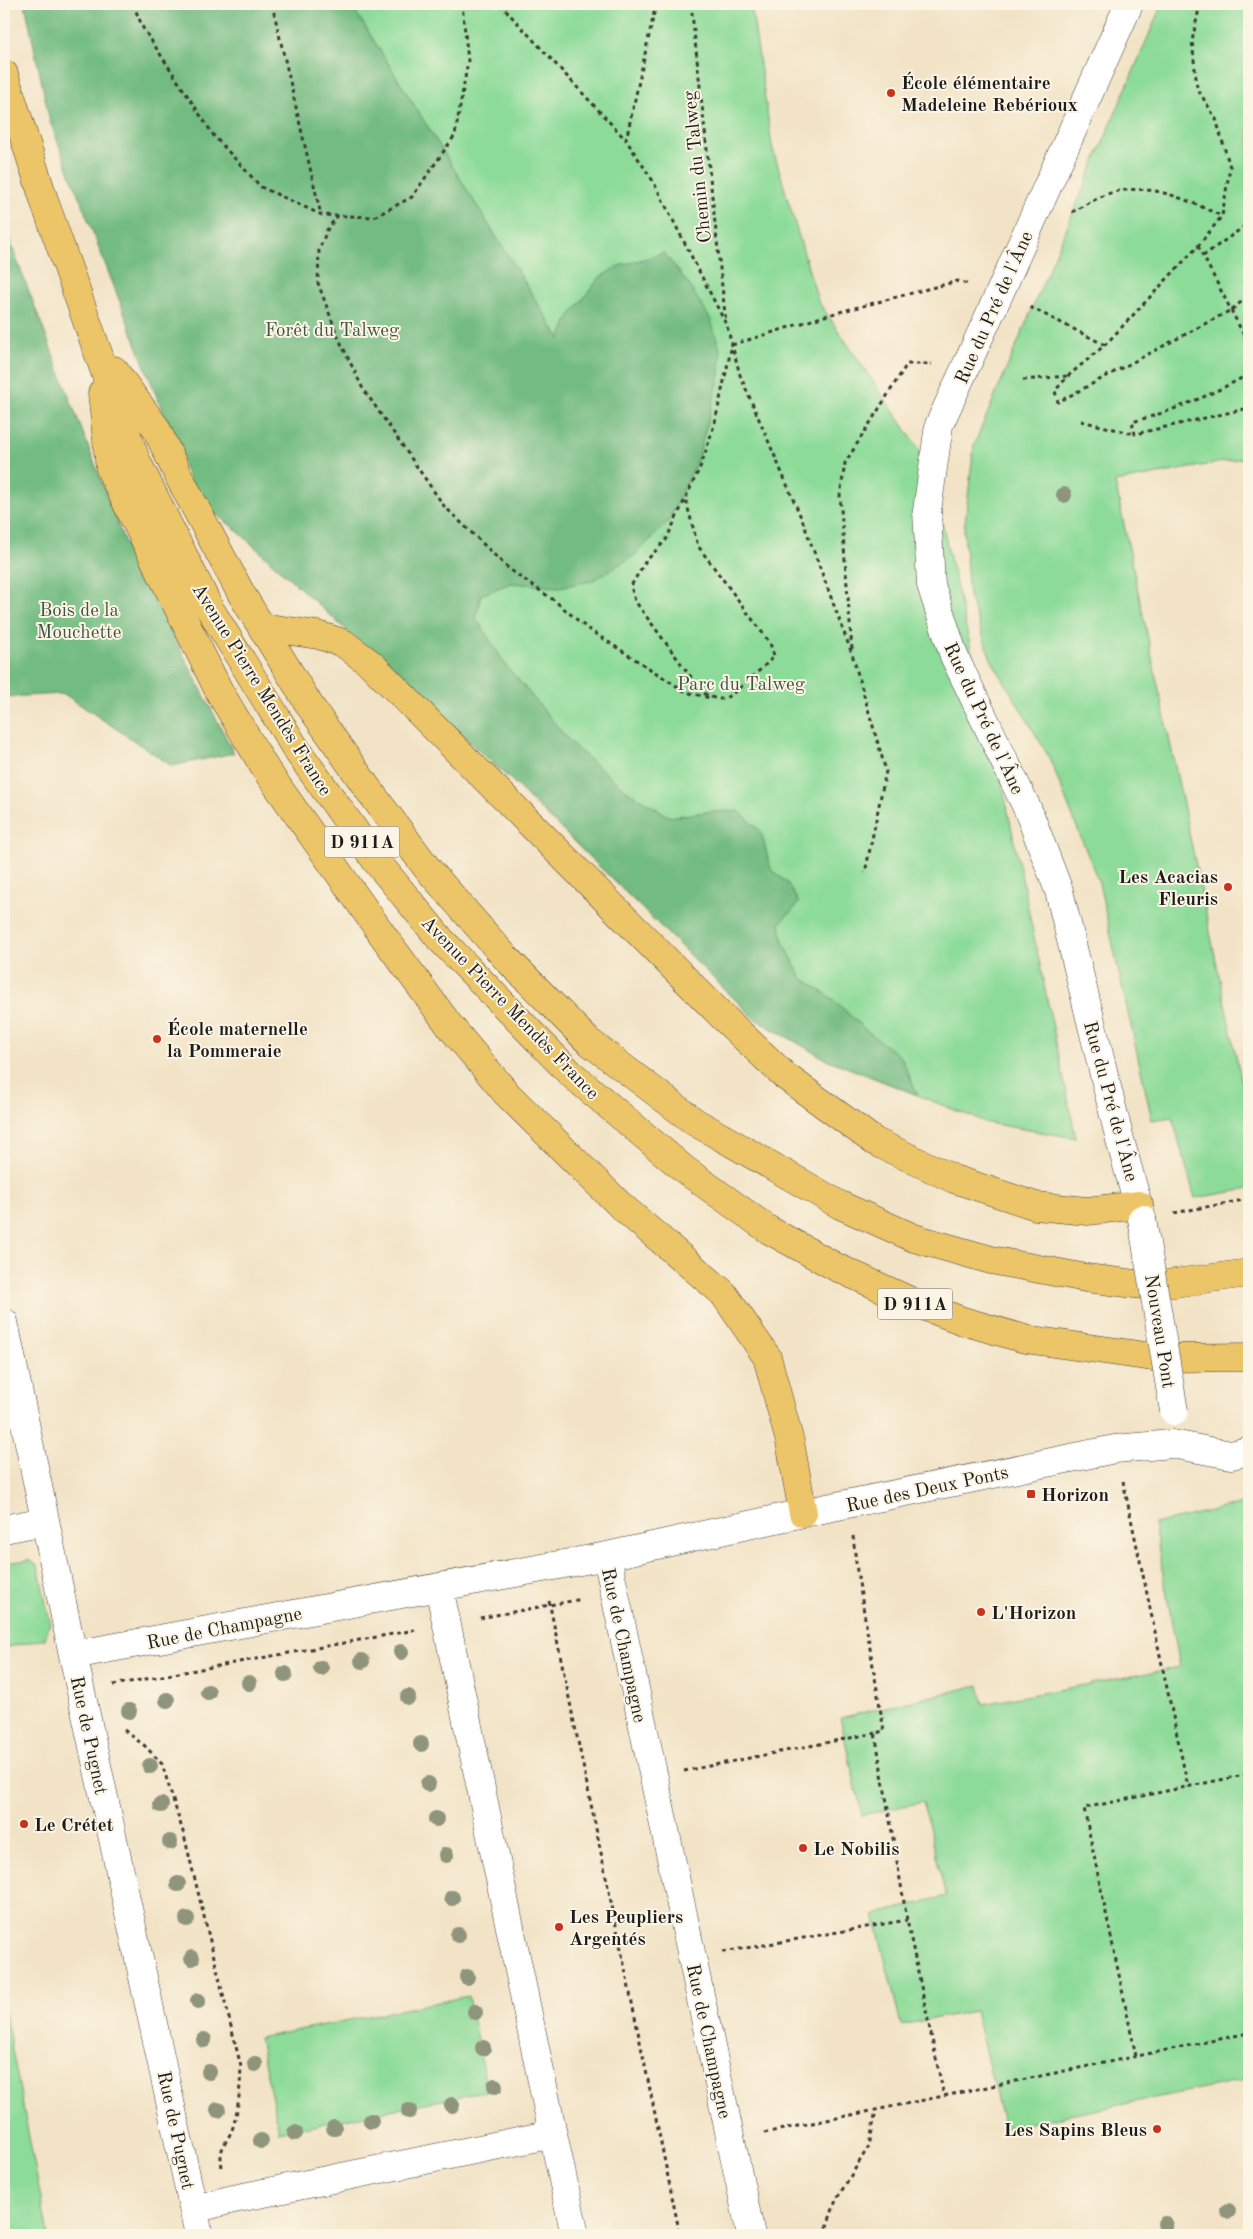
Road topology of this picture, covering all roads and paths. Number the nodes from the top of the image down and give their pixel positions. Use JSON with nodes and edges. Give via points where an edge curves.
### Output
{"nodes":[{"id":1,"x":133,"y":4,"type":"edge"},
{"id":2,"x":272,"y":4,"type":"edge"},
{"id":3,"x":462,"y":4,"type":"edge"},
{"id":4,"x":500,"y":4,"type":"edge"},
{"id":5,"x":656,"y":4,"type":"edge"},
{"id":6,"x":691,"y":4,"type":"edge"},
{"id":7,"x":1129,"y":4,"type":"edge"},
{"id":8,"x":1200,"y":4,"type":"edge"},
{"id":9,"x":4,"y":74,"type":"edge"},
{"id":10,"x":626,"y":140,"type":"junction"},
{"id":11,"x":322,"y":215,"type":"junction"},
{"id":12,"x":338,"y":215,"type":"junction"},
{"id":13,"x":1222,"y":216,"type":"junction"},
{"id":14,"x":1249,"y":223,"type":"edge"},
{"id":15,"x":1025,"y":238,"type":"junction"},
{"id":16,"x":1198,"y":246,"type":"junction"},
{"id":17,"x":1203,"y":256,"type":"junction"},
{"id":18,"x":1000,"y":292,"type":"junction"},
{"id":19,"x":1249,"y":296,"type":"edge"},
{"id":20,"x":1231,"y":310,"type":"junction"},
{"id":21,"x":727,"y":326,"type":"junction"},
{"id":22,"x":732,"y":345,"type":"junction"},
{"id":23,"x":1105,"y":345,"type":"junction"},
{"id":24,"x":1249,"y":345,"type":"edge"},
{"id":25,"x":97,"y":347,"type":"junction"},
{"id":26,"x":967,"y":365,"type":"junction"},
{"id":27,"x":1249,"y":374,"type":"edge"},
{"id":28,"x":1068,"y":376,"type":"junction"},
{"id":29,"x":1023,"y":380,"type":"dead end"},
{"id":30,"x":1249,"y":408,"type":"edge"},
{"id":31,"x":1081,"y":421,"type":"dead end"},
{"id":32,"x":1135,"y":434,"type":"junction"},
{"id":33,"x":686,"y":501,"type":"junction"},
{"id":34,"x":1249,"y":506,"type":"edge"},
{"id":35,"x":1249,"y":533,"type":"edge"},
{"id":36,"x":262,"y":627,"type":"junction"},
{"id":37,"x":852,"y":654,"type":"junction"},
{"id":38,"x":713,"y":698,"type":"junction"},
{"id":39,"x":865,"y":873,"type":"dead end"},
{"id":40,"x":1249,"y":1199,"type":"edge"},
{"id":41,"x":1141,"y":1212,"type":"junction"},
{"id":42,"x":1172,"y":1214,"type":"dead end"},
{"id":43,"x":1249,"y":1273,"type":"edge"},
{"id":44,"x":4,"y":1322,"type":"edge"},
{"id":45,"x":1249,"y":1357,"type":"edge"},
{"id":46,"x":1172,"y":1444,"type":"junction"},
{"id":47,"x":1116,"y":1449,"type":"junction"},
{"id":48,"x":1249,"y":1451,"type":"edge"},
{"id":49,"x":850,"y":1504,"type":"junction"},
{"id":50,"x":803,"y":1513,"type":"junction"},
{"id":51,"x":45,"y":1521,"type":"junction"},
{"id":52,"x":4,"y":1529,"type":"edge"},
{"id":53,"x":607,"y":1556,"type":"junction"},
{"id":54,"x":542,"y":1568,"type":"junction"},
{"id":55,"x":439,"y":1588,"type":"junction"},
{"id":56,"x":614,"y":1592,"type":"junction"},
{"id":57,"x":550,"y":1606,"type":"junction"},
{"id":58,"x":446,"y":1624,"type":"junction"},
{"id":59,"x":73,"y":1655,"type":"junction"},
{"id":60,"x":82,"y":1698,"type":"junction"},
{"id":61,"x":874,"y":1733,"type":"junction"},
{"id":62,"x":1249,"y":1774,"type":"edge"},
{"id":63,"x":652,"y":1777,"type":"junction"},
{"id":64,"x":1188,"y":1787,"type":"junction"},
{"id":65,"x":907,"y":1920,"type":"junction"},
{"id":66,"x":693,"y":1958,"type":"junction"},
{"id":67,"x":1249,"y":2033,"type":"edge"},
{"id":68,"x":1136,"y":2056,"type":"junction"},
{"id":69,"x":944,"y":2096,"type":"junction"},
{"id":70,"x":876,"y":2110,"type":"junction"},
{"id":71,"x":554,"y":2134,"type":"junction"},
{"id":72,"x":731,"y":2140,"type":"junction"},
{"id":73,"x":229,"y":2200,"type":"junction"},
{"id":74,"x":197,"y":2222,"type":"edge"},
{"id":75,"x":575,"y":2235,"type":"edge"},
{"id":76,"x":680,"y":2235,"type":"edge"},
{"id":77,"x":751,"y":2235,"type":"edge"},
{"id":78,"x":824,"y":2235,"type":"edge"}],
"edges":[{"from":1,"to":11,"type":"path","via":[[143,28],[214,136],[261,187]]},
{"from":2,"to":11,"type":"path"},
{"from":3,"to":12,"type":"path","via":[[468,61],[455,135],[412,197],[374,217]]},
{"from":4,"to":10,"type":"path"},
{"from":5,"to":10,"type":"path"},
{"from":6,"to":21,"type":"path","name":"Chemin du Talweg"},
{"from":7,"to":15,"type":"street","name":"Rue du Pré de l'Âne"},
{"from":8,"to":13,"type":"path","via":[[1192,41],[1197,88],[1216,119],[1230,167]]},
{"from":9,"to":25,"type":"main road","name":"Avenue Pierre Mendès France","number":"D 911A","via":[[45,203]]},
{"from":10,"to":21,"type":"path","via":[[653,181]]},
{"from":11,"to":12,"type":"path"},
{"from":12,"to":38,"type":"path","via":[[327,230],[320,250],[318,283],[338,337],[362,387],[444,506],[509,569],[588,629],[686,692]]},
{"from":13,"to":15,"type":"path","via":[[1172,194],[1141,189],[1117,191]]},
{"from":13,"to":16,"type":"path"},
{"from":14,"to":17,"type":"path"},
{"from":15,"to":18,"type":"street","name":"Rue du Pré de l'Âne"},
{"from":16,"to":17,"type":"path"},
{"from":16,"to":23,"type":"path"},
{"from":17,"to":20,"type":"path"},
{"from":18,"to":22,"type":"path","via":[[958,281],[828,315]]},
{"from":18,"to":23,"type":"path"},
{"from":18,"to":26,"type":"street","name":"Rue du Pré de l'Âne"},
{"from":19,"to":20,"type":"path"},
{"from":20,"to":24,"type":"path"},
{"from":20,"to":28,"type":"path","via":[[1058,402],[1055,391]]},
{"from":21,"to":22,"type":"path"},
{"from":22,"to":33,"type":"path","via":[[712,430]]},
{"from":22,"to":37,"type":"path","via":[[740,375],[803,522]]},
{"from":23,"to":28,"type":"path"},
{"from":25,"to":36,"type":"main road","name":"Avenue Pierre Mendès France","number":"D 911A","via":[[156,428],[180,479]]},
{"from":25,"to":45,"type":"main road","name":"Avenue Pierre Mendès France","number":"D 911A","via":[[136,460],[210,609],[296,749],[377,862],[440,940],[570,1073],[684,1170],[769,1230],[836,1267],[914,1303],[1025,1339],[1073,1347],[1160,1358]]},
{"from":25,"to":50,"type":"main road","via":[[110,469],[219,691],[266,770],[437,1009],[507,1094],[621,1206],[723,1293],[767,1357],[790,1442]]},
{"from":26,"to":37,"type":"path","via":[[907,364],[845,463],[840,496]]},
{"from":26,"to":41,"type":"street","name":"Rue du Pré de l'Âne","via":[[939,425],[927,511],[931,585],[954,656],[1028,810],[1059,891],[1120,1140]]},
{"from":27,"to":32,"type":"path","via":[[1211,395],[1132,422]]},
{"from":28,"to":29,"type":"path"},
{"from":30,"to":32,"type":"path"},
{"from":31,"to":32,"type":"path"},
{"from":33,"to":38,"type":"path","via":[[666,540],[645,562],[631,586],[634,601],[702,692]]},
{"from":33,"to":38,"type":"path","via":[[698,546],[770,642],[774,656],[763,669],[725,698]]},
{"from":34,"to":35,"type":"path"},
{"from":36,"to":41,"type":"main road","via":[[318,635],[344,643],[371,664],[785,1076],[874,1141],[954,1179],[1036,1206]]},
{"from":36,"to":43,"type":"main road","name":"Avenue Pierre Mendès France","number":"D 911A","via":[[310,706],[427,868],[506,958],[588,1041],[695,1122],[840,1205],[914,1238],[991,1260],[1086,1278],[1152,1286]]},
{"from":37,"to":39,"type":"path","via":[[886,772]]},
{"from":40,"to":42,"type":"path"},
{"from":41,"to":46,"type":"street","name":"Nouveau Pont","bridge":true,"via":[[1174,1411]]},
{"from":44,"to":51,"type":"street","name":"Rue de Pugnet"},
{"from":46,"to":47,"type":"street","name":"Rue des Deux Ponts"},
{"from":46,"to":48,"type":"street","name":"Rue des Deux Ponts","via":[[1231,1455]]},
{"from":47,"to":49,"type":"street","name":"Rue des Deux Ponts"},
{"from":47,"to":64,"type":"path"},
{"from":49,"to":50,"type":"street","name":"Rue des Deux Ponts"},
{"from":49,"to":61,"type":"path","via":[[857,1571],[884,1730]]},
{"from":50,"to":53,"type":"street","name":"Rue des Deux Ponts"},
{"from":51,"to":52,"type":"street"},
{"from":51,"to":59,"type":"street","name":"Rue de Pugnet"},
{"from":53,"to":54,"type":"street","name":"Rue de Champagne"},
{"from":53,"to":56,"type":"street","name":"Rue de Champagne"},
{"from":54,"to":55,"type":"street","name":"Rue de Champagne"},
{"from":54,"to":57,"type":"path"},
{"from":55,"to":58,"type":"street"},
{"from":55,"to":59,"type":"street","name":"Rue de Champagne"},
{"from":56,"to":57,"type":"path"},
{"from":56,"to":63,"type":"street","name":"Rue de Champagne"},
{"from":57,"to":58,"type":"path"},
{"from":57,"to":76,"type":"path"},
{"from":58,"to":60,"type":"path"},
{"from":58,"to":71,"type":"street"},
{"from":59,"to":60,"type":"street","name":"Rue de Pugnet"},
{"from":60,"to":73,"type":"path","via":[[145,1746],[162,1764],[184,1835],[241,2067],[240,2096],[233,2128],[220,2153]]},
{"from":60,"to":74,"type":"street","name":"Rue de Pugnet"},
{"from":61,"to":63,"type":"path"},
{"from":61,"to":65,"type":"path"},
{"from":62,"to":64,"type":"path"},
{"from":63,"to":66,"type":"street","name":"Rue de Champagne"},
{"from":64,"to":68,"type":"path","via":[[1084,1808]]},
{"from":65,"to":66,"type":"path"},
{"from":65,"to":69,"type":"path"},
{"from":66,"to":72,"type":"street","name":"Rue de Champagne"},
{"from":67,"to":68,"type":"path"},
{"from":68,"to":69,"type":"path"},
{"from":69,"to":70,"type":"path"},
{"from":70,"to":72,"type":"path"},
{"from":70,"to":78,"type":"path","via":[[869,2146],[836,2200]]},
{"from":71,"to":73,"type":"street"},
{"from":71,"to":75,"type":"street"},
{"from":72,"to":77,"type":"street","name":"Rue de Champagne"},
{"from":73,"to":74,"type":"street"}]}
